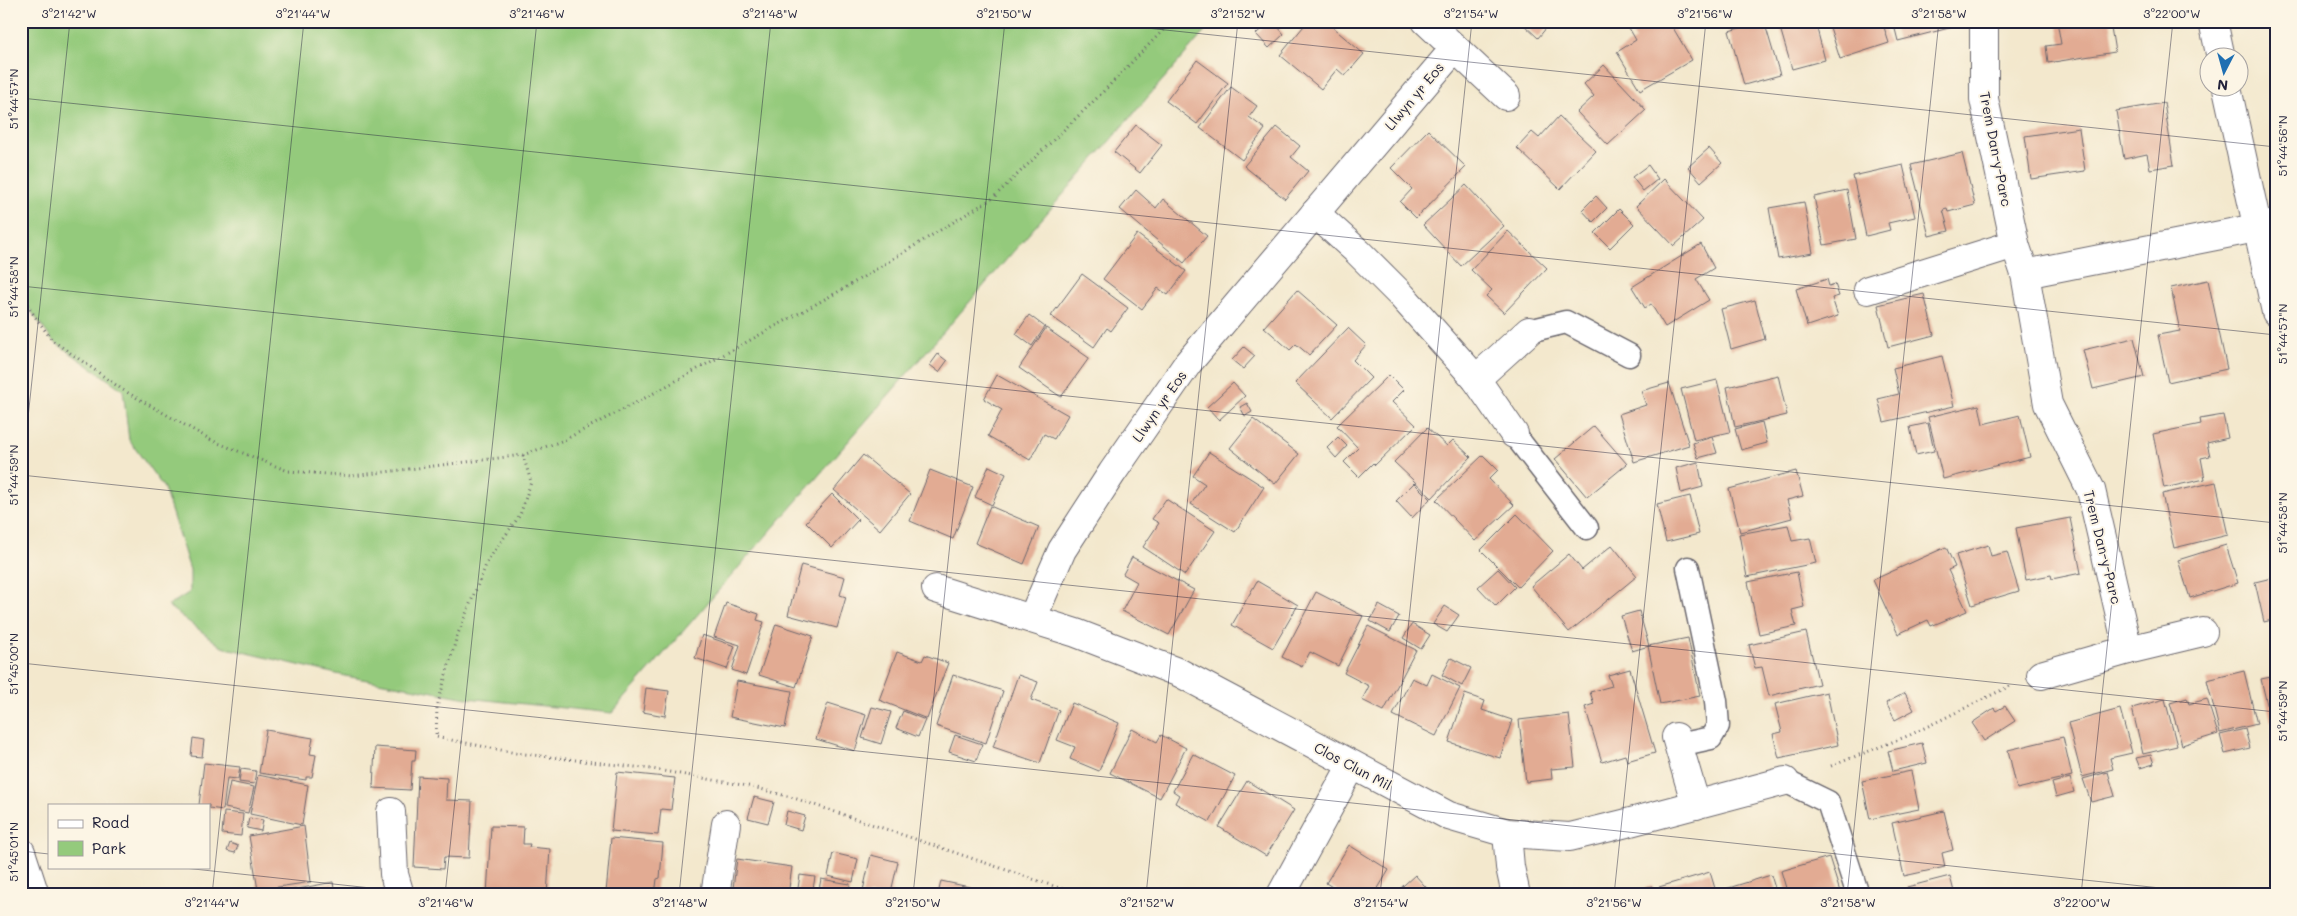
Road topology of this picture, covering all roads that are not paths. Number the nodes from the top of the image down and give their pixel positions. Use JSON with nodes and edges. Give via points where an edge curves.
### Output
{"nodes":[{"id":1,"x":1426,"y":21,"type":"edge"},
{"id":2,"x":1984,"y":21,"type":"edge"},
{"id":3,"x":2213,"y":21,"type":"edge"},
{"id":4,"x":1455,"y":48,"type":"junction"},
{"id":5,"x":2219,"y":48,"type":"edge"},
{"id":6,"x":1506,"y":96,"type":"dead end"},
{"id":7,"x":2230,"y":98,"type":"edge"},
{"id":8,"x":1315,"y":213,"type":"junction"},
{"id":9,"x":2267,"y":226,"type":"edge"},
{"id":10,"x":2015,"y":244,"type":"junction"},
{"id":11,"x":2024,"y":274,"type":"junction"},
{"id":12,"x":1868,"y":290,"type":"dead end"},
{"id":13,"x":2276,"y":312,"type":"edge"},
{"id":14,"x":1528,"y":331,"type":"joint"},
{"id":15,"x":1629,"y":356,"type":"dead end"},
{"id":16,"x":1476,"y":379,"type":"junction"},
{"id":17,"x":1514,"y":434,"type":"joint"},
{"id":18,"x":1587,"y":528,"type":"dead end"},
{"id":19,"x":1688,"y":568,"type":"dead end"},
{"id":20,"x":936,"y":589,"type":"dead end"},
{"id":21,"x":1032,"y":619,"type":"junction"},
{"id":22,"x":2203,"y":632,"type":"dead end"},
{"id":23,"x":2128,"y":650,"type":"junction"},
{"id":24,"x":2041,"y":675,"type":"road end"},
{"id":25,"x":1678,"y":741,"type":"joint"},
{"id":26,"x":1352,"y":766,"type":"junction"},
{"id":27,"x":1785,"y":780,"type":"joint"},
{"id":28,"x":1696,"y":805,"type":"junction"},
{"id":29,"x":392,"y":812,"type":"dead end"},
{"id":30,"x":726,"y":824,"type":"dead end"},
{"id":31,"x":1507,"y":833,"type":"junction"},
{"id":32,"x":21,"y":852,"type":"edge"},
{"id":33,"x":35,"y":895,"type":"edge"},
{"id":34,"x":400,"y":895,"type":"edge"},
{"id":35,"x":715,"y":895,"type":"edge"},
{"id":36,"x":1281,"y":895,"type":"edge"},
{"id":37,"x":1516,"y":895,"type":"edge"},
{"id":38,"x":1858,"y":895,"type":"edge"}],
"edges":[{"from":1,"to":4,"type":"street","name":"Llwyn yr Eos"},
{"from":2,"to":10,"type":"street","name":"Trem Dan-y-Parc","via":[[1984,99]]},
{"from":3,"to":5,"type":"street"},
{"from":4,"to":6,"type":"street","name":"Llwyn yr Eos"},
{"from":4,"to":8,"type":"street","name":"Llwyn yr Eos"},
{"from":7,"to":9,"type":"street"},
{"from":8,"to":16,"type":"street","via":[[1402,296]]},
{"from":8,"to":21,"type":"street","name":"Llwyn yr Eos","via":[[1177,379],[1062,550]]},
{"from":9,"to":11,"type":"street"},
{"from":9,"to":13,"type":"street"},
{"from":10,"to":11,"type":"street","name":"Trem Dan-y-Parc"},
{"from":10,"to":12,"type":"street"},
{"from":11,"to":23,"type":"street","name":"Trem Dan-y-Parc","via":[[2048,404],[2090,490]]},
{"from":14,"to":15,"type":"lane","via":[[1566,322]]},
{"from":14,"to":16,"type":"street"},
{"from":16,"to":17,"type":"street"},
{"from":17,"to":18,"type":"lane"},
{"from":19,"to":25,"type":"lane","via":[[1716,701],[1718,726],[1711,738]]},
{"from":20,"to":21,"type":"street","name":"Clos Clun Mil"},
{"from":21,"to":26,"type":"street","name":"Clos Clun Mil","via":[[1180,673]]},
{"from":22,"to":23,"type":"street"},
{"from":23,"to":24,"type":"street"},
{"from":25,"to":28,"type":"street"},
{"from":26,"to":31,"type":"street","name":"Clos Clun Mil","via":[[1449,816]]},
{"from":26,"to":36,"type":"street"},
{"from":27,"to":28,"type":"street","name":"Clos Clun Mil"},
{"from":27,"to":38,"type":"lane","via":[[1828,802]]},
{"from":28,"to":31,"type":"street","name":"Clos Clun Mil","via":[[1570,836]]},
{"from":29,"to":34,"type":"street","via":[[394,874]]},
{"from":30,"to":35,"type":"street"},
{"from":31,"to":37,"type":"street"},
{"from":32,"to":33,"type":"street"}]}
